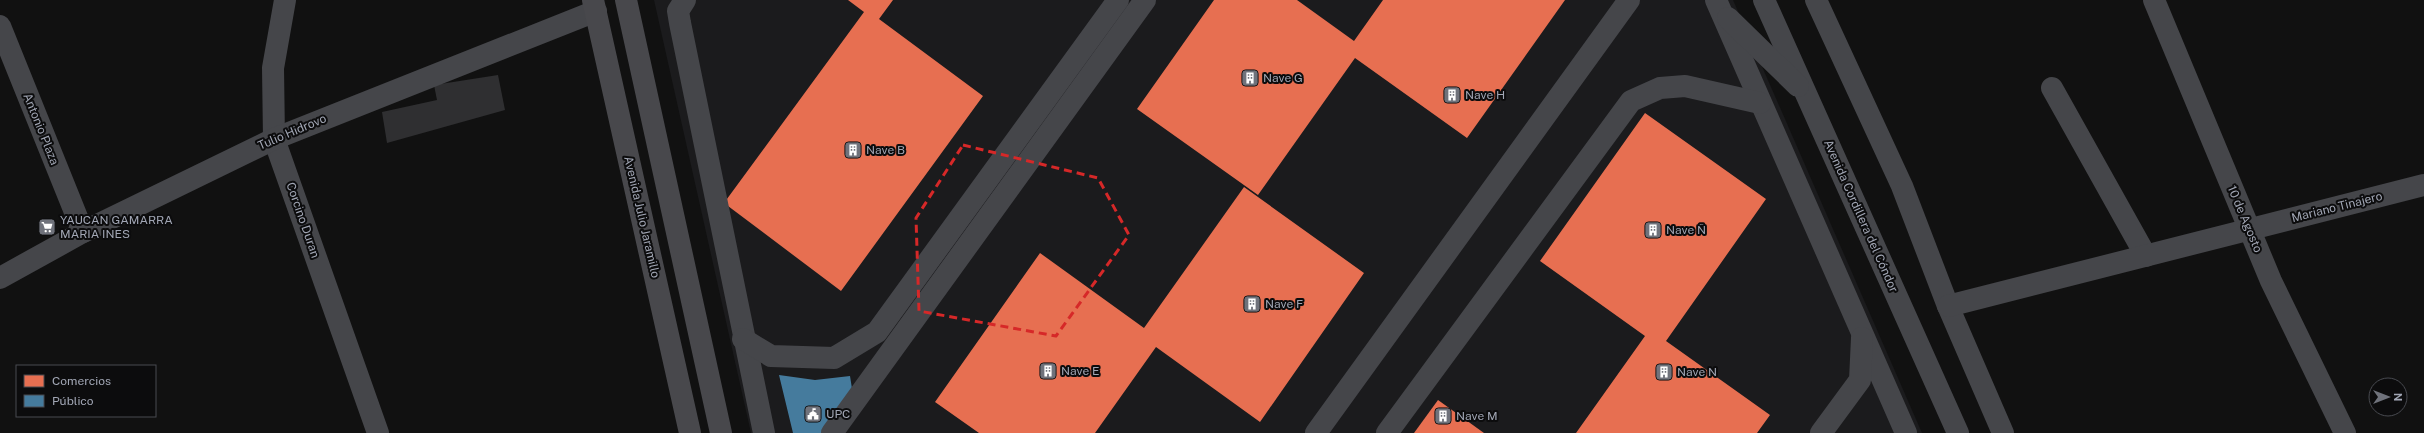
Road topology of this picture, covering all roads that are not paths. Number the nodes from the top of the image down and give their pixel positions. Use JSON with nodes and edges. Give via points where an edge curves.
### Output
{"nodes":[{"id":1,"x":285,"y":0,"type":"edge"},
{"id":2,"x":626,"y":0,"type":"edge"},
{"id":3,"x":1118,"y":0,"type":"edge"},
{"id":4,"x":1145,"y":0,"type":"edge"},
{"id":5,"x":1630,"y":0,"type":"edge"},
{"id":6,"x":1764,"y":0,"type":"edge"},
{"id":7,"x":1816,"y":0,"type":"edge"},
{"id":8,"x":2154,"y":0,"type":"edge"},
{"id":9,"x":679,"y":4,"type":"edge"},
{"id":10,"x":1718,"y":5,"type":"edge"},
{"id":11,"x":594,"y":6,"type":"edge"},
{"id":12,"x":0,"y":26,"type":"edge"},
{"id":13,"x":2052,"y":88,"type":"dead end"},
{"id":14,"x":1807,"y":95,"type":"junction"},
{"id":15,"x":1760,"y":103,"type":"junction"},
{"id":16,"x":274,"y":139,"type":"junction"},
{"id":17,"x":2424,"y":185,"type":"edge"},
{"id":18,"x":2249,"y":230,"type":"junction"},
{"id":19,"x":83,"y":232,"type":"junction"},
{"id":20,"x":2146,"y":256,"type":"junction"},
{"id":21,"x":0,"y":278,"type":"edge"},
{"id":22,"x":1948,"y":306,"type":"junction"},
{"id":23,"x":1863,"y":333,"type":"junction"},
{"id":24,"x":743,"y":339,"type":"junction"},
{"id":25,"x":378,"y":433,"type":"edge"},
{"id":26,"x":690,"y":433,"type":"edge"},
{"id":27,"x":722,"y":433,"type":"edge"},
{"id":28,"x":764,"y":433,"type":"edge"},
{"id":29,"x":832,"y":433,"type":"edge"},
{"id":30,"x":1316,"y":433,"type":"edge"},
{"id":31,"x":1387,"y":433,"type":"edge"},
{"id":32,"x":1821,"y":433,"type":"edge"},
{"id":33,"x":1906,"y":433,"type":"edge"},
{"id":34,"x":1958,"y":433,"type":"edge"},
{"id":35,"x":2004,"y":433,"type":"edge"},
{"id":36,"x":2345,"y":433,"type":"edge"}],
"edges":[{"from":1,"to":16,"type":"street","name":"Corcino Duran","via":[[273,68]]},
{"from":2,"to":27,"type":"main road"},
{"from":3,"to":24,"type":"street","via":[[877,332],[834,358],[771,356]]},
{"from":4,"to":29,"type":"street"},
{"from":5,"to":30,"type":"street"},
{"from":6,"to":14,"type":"street","name":"Avenida Cordillera del Cóndor"},
{"from":7,"to":22,"type":"street","via":[[1902,186]]},
{"from":8,"to":18,"type":"street","name":"10 de Agosto"},
{"from":9,"to":24,"type":"street"},
{"from":10,"to":14,"type":"street"},
{"from":10,"to":15,"type":"street"},
{"from":11,"to":16,"type":"street","name":"Tulio Hidrovo"},
{"from":11,"to":26,"type":"main road","name":"Avenida Julio Jaramillo"},
{"from":12,"to":19,"type":"street","name":"Antonio Plaza"},
{"from":13,"to":20,"type":"street"},
{"from":14,"to":34,"type":"street","name":"Avenida Cordillera del Cóndor"},
{"from":15,"to":23,"type":"street"},
{"from":15,"to":31,"type":"street","via":[[1685,86],[1660,88],[1631,101]]},
{"from":16,"to":19,"type":"street","name":"Tulio Hidrovo"},
{"from":16,"to":25,"type":"street","name":"Corcino Duran"},
{"from":17,"to":18,"type":"street","name":"Mariano Tinajero"},
{"from":18,"to":20,"type":"street","name":"Mariano Tinajero"},
{"from":18,"to":36,"type":"street","name":"10 de Agosto"},
{"from":19,"to":21,"type":"street","name":"Tulio Hidrovo"},
{"from":20,"to":22,"type":"street","name":"Mariano Tinajero"},
{"from":22,"to":35,"type":"street"},
{"from":23,"to":32,"type":"street","via":[[1860,380]]},
{"from":23,"to":33,"type":"street"},
{"from":24,"to":28,"type":"street"}]}
